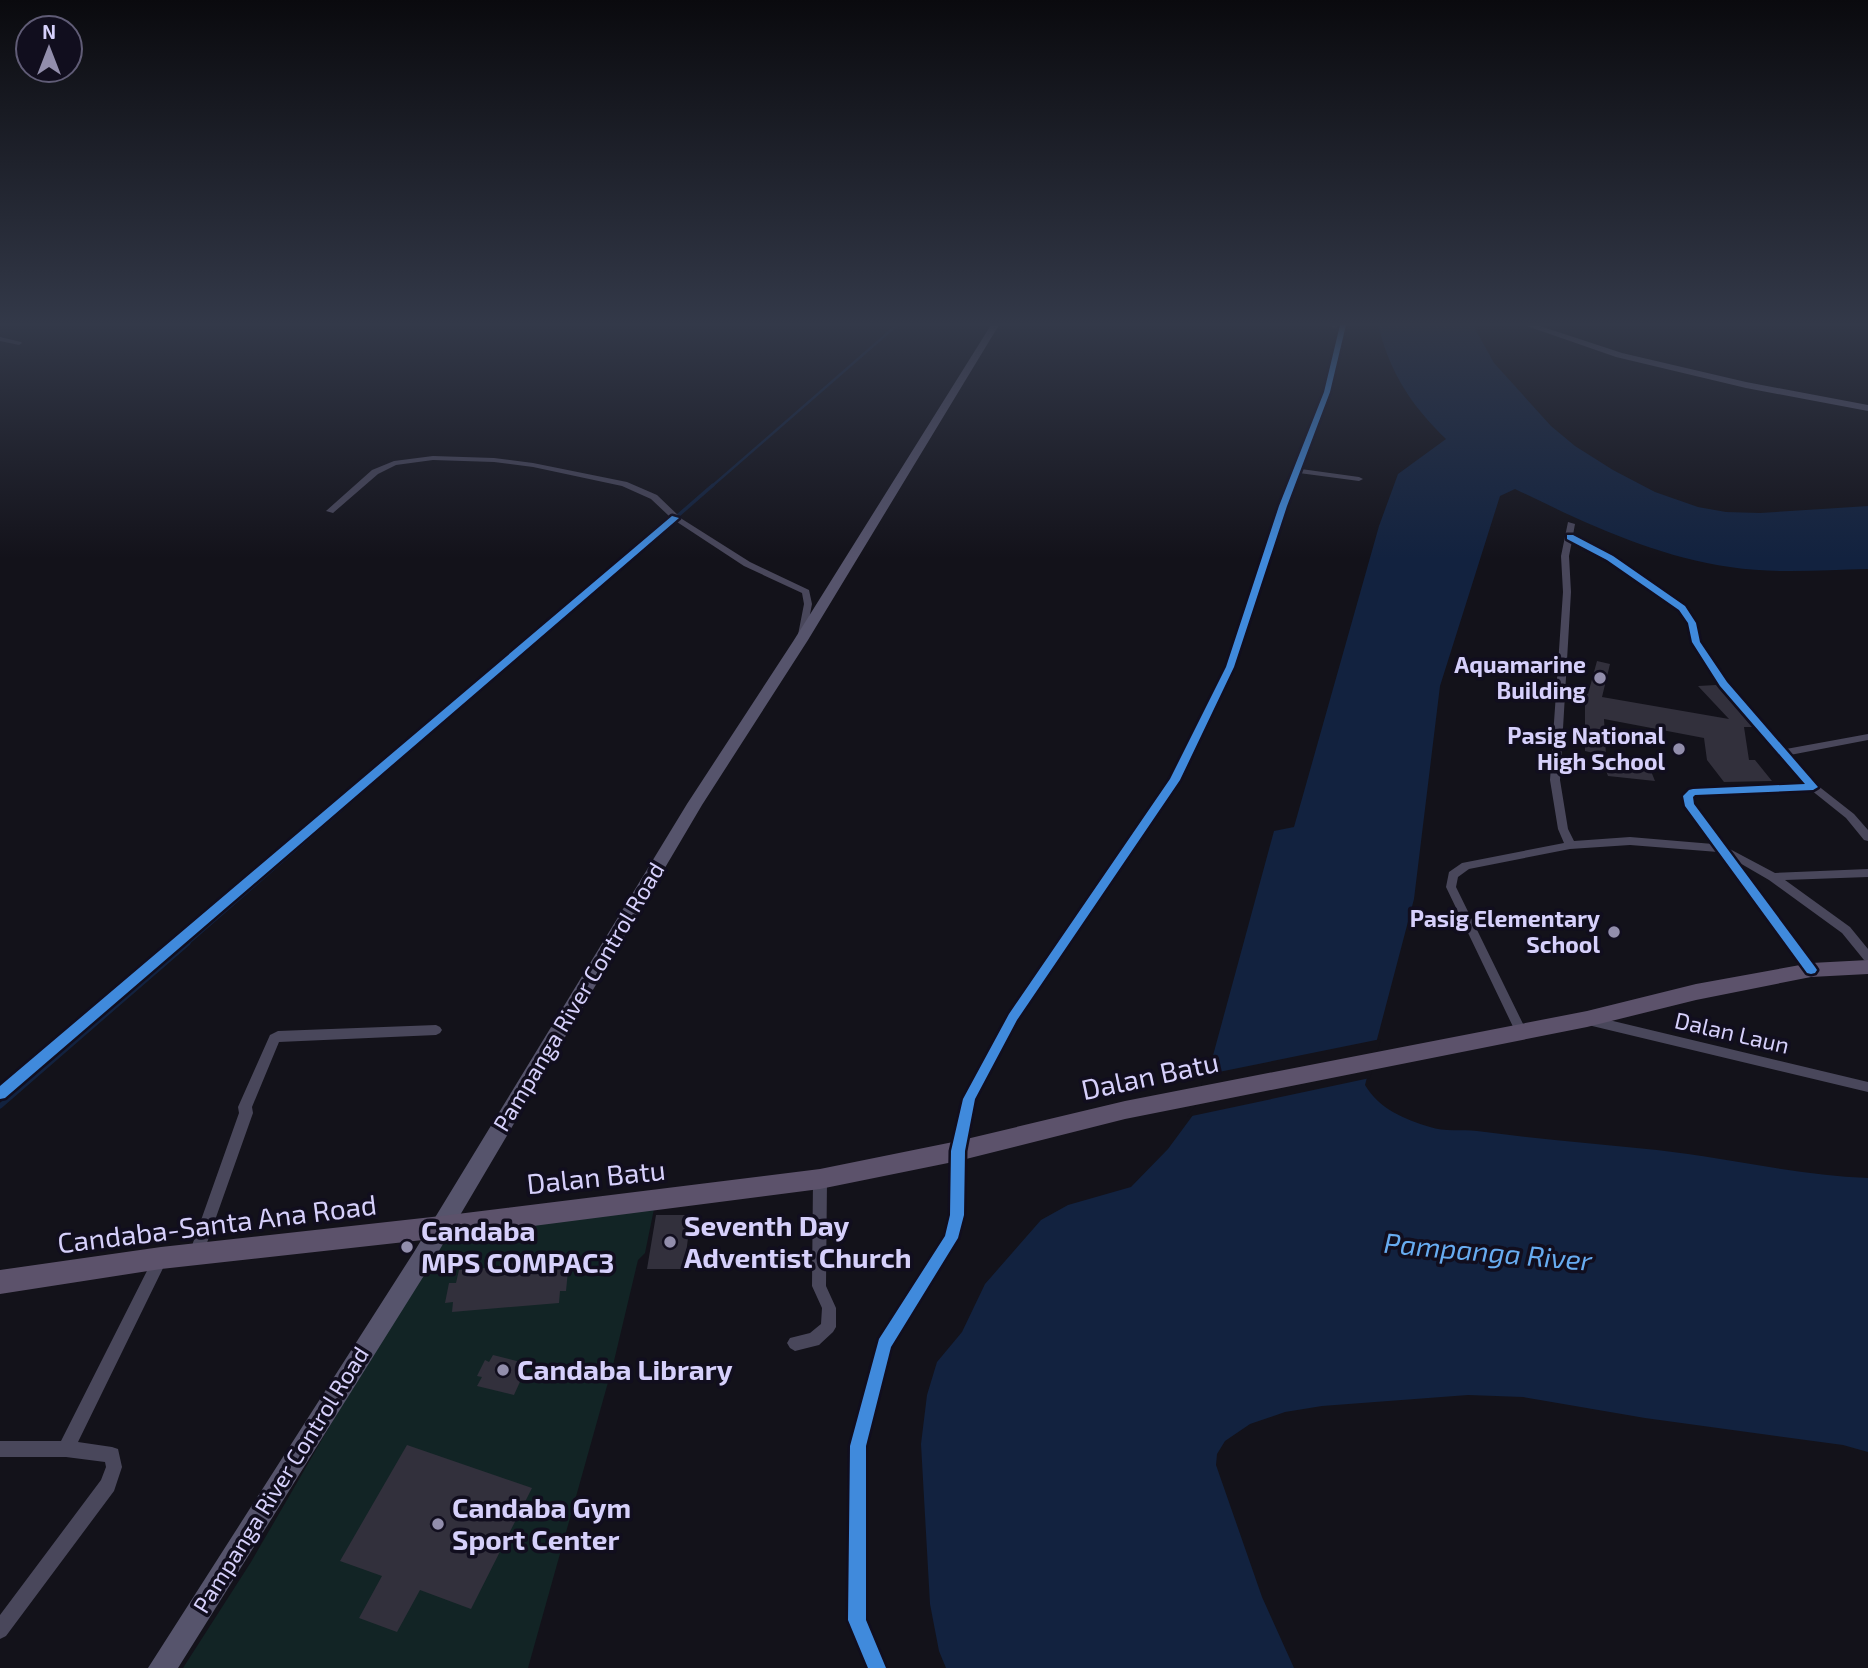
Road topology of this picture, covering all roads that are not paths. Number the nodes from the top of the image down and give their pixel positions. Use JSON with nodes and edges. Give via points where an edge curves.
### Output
{"nodes":[{"id":1,"x":947,"y":403,"type":"edge"},
{"id":2,"x":1323,"y":403,"type":"edge"},
{"id":3,"x":1841,"y":403,"type":"edge"},
{"id":4,"x":1868,"y":408,"type":"edge"},
{"id":5,"x":1296,"y":470,"type":"junction"},
{"id":6,"x":1359,"y":479,"type":"dead end"},
{"id":7,"x":330,"y":511,"type":"dead end"},
{"id":8,"x":676,"y":518,"type":"junction"},
{"id":9,"x":1571,"y":524,"type":"dead end"},
{"id":10,"x":1570,"y":537,"type":"junction"},
{"id":11,"x":801,"y":640,"type":"junction"},
{"id":12,"x":1868,"y":737,"type":"edge"},
{"id":13,"x":1783,"y":752,"type":"junction"},
{"id":14,"x":1813,"y":787,"type":"junction"},
{"id":15,"x":1868,"y":837,"type":"edge"},
{"id":16,"x":1570,"y":845,"type":"junction"},
{"id":17,"x":1720,"y":848,"type":"junction"},
{"id":18,"x":1868,"y":873,"type":"edge"},
{"id":19,"x":1773,"y":877,"type":"junction"},
{"id":20,"x":1868,"y":957,"type":"edge"},
{"id":21,"x":1868,"y":967,"type":"edge"},
{"id":22,"x":1811,"y":970,"type":"junction"},
{"id":23,"x":1587,"y":1019,"type":"junction"},
{"id":24,"x":436,"y":1030,"type":"dead end"},
{"id":25,"x":1521,"y":1032,"type":"junction"},
{"id":26,"x":1868,"y":1087,"type":"edge"},
{"id":27,"x":0,"y":1094,"type":"edge"},
{"id":28,"x":958,"y":1151,"type":"junction"},
{"id":29,"x":820,"y":1179,"type":"junction"},
{"id":30,"x":441,"y":1227,"type":"junction"},
{"id":31,"x":196,"y":1254,"type":"junction"},
{"id":32,"x":161,"y":1258,"type":"junction"},
{"id":33,"x":0,"y":1282,"type":"edge"},
{"id":34,"x":795,"y":1343,"type":"dead end"},
{"id":35,"x":0,"y":1449,"type":"edge"},
{"id":36,"x":66,"y":1449,"type":"junction"},
{"id":37,"x":0,"y":1630,"type":"edge"},
{"id":38,"x":162,"y":1668,"type":"edge"},
{"id":39,"x":877,"y":1668,"type":"edge"}],
"edges":[{"from":1,"to":11,"type":"main road","name":"Pampanga River Control Road"},
{"from":2,"to":5,"type":"street"},
{"from":3,"to":4,"type":"main road"},
{"from":5,"to":6,"type":"street"},
{"from":5,"to":28,"type":"street","via":[[1230,667],[1175,780],[1013,1017],[969,1099]]},
{"from":7,"to":8,"type":"street","via":[[375,471],[394,463],[433,458],[494,460],[624,484],[654,497]]},
{"from":8,"to":11,"type":"street","via":[[747,564],[806,592],[809,602]]},
{"from":8,"to":27,"type":"street"},
{"from":9,"to":10,"type":"street"},
{"from":10,"to":13,"type":"street","via":[[1610,558],[1682,608],[1692,623],[1696,642],[1723,684]]},
{"from":10,"to":16,"type":"street","via":[[1565,555],[1567,592],[1555,780]]},
{"from":11,"to":30,"type":"main road","name":"Pampanga River Control Road","via":[[688,816]]},
{"from":12,"to":13,"type":"street"},
{"from":13,"to":14,"type":"street"},
{"from":14,"to":15,"type":"street"},
{"from":14,"to":17,"type":"street","via":[[1693,792],[1689,804]]},
{"from":16,"to":17,"type":"street","via":[[1630,841]]},
{"from":16,"to":25,"type":"street","via":[[1466,866],[1453,875],[1451,887]]},
{"from":17,"to":19,"type":"street"},
{"from":17,"to":22,"type":"street"},
{"from":18,"to":19,"type":"street"},
{"from":19,"to":20,"type":"street","via":[[1846,930]]},
{"from":21,"to":22,"type":"main road","name":"Dalan Batu"},
{"from":22,"to":23,"type":"main road","name":"Dalan Batu"},
{"from":23,"to":25,"type":"main road","name":"Dalan Batu"},
{"from":23,"to":26,"type":"street","name":"Dalan Laun"},
{"from":24,"to":31,"type":"street","via":[[274,1039],[245,1107]]},
{"from":25,"to":28,"type":"main road","name":"Dalan Batu","via":[[1125,1110]]},
{"from":28,"to":29,"type":"main road","name":"Dalan Batu"},
{"from":28,"to":39,"type":"street","via":[[957,1215],[951,1238],[884,1344],[858,1446],[857,1620]]},
{"from":29,"to":30,"type":"main road","name":"Dalan Batu"},
{"from":29,"to":34,"type":"street","via":[[819,1286],[829,1308],[828,1327],[814,1340]]},
{"from":30,"to":31,"type":"main road","name":"Candaba-Santa Ana Road"},
{"from":30,"to":38,"type":"main road","name":"Pampanga River Control Road"},
{"from":31,"to":32,"type":"main road","name":"Candaba-Santa Ana Road"},
{"from":32,"to":33,"type":"main road","name":"Candaba-Santa Ana Road"},
{"from":32,"to":36,"type":"street"},
{"from":35,"to":36,"type":"street"},
{"from":36,"to":37,"type":"street","via":[[112,1455],[114,1467],[108,1485]]}]}
